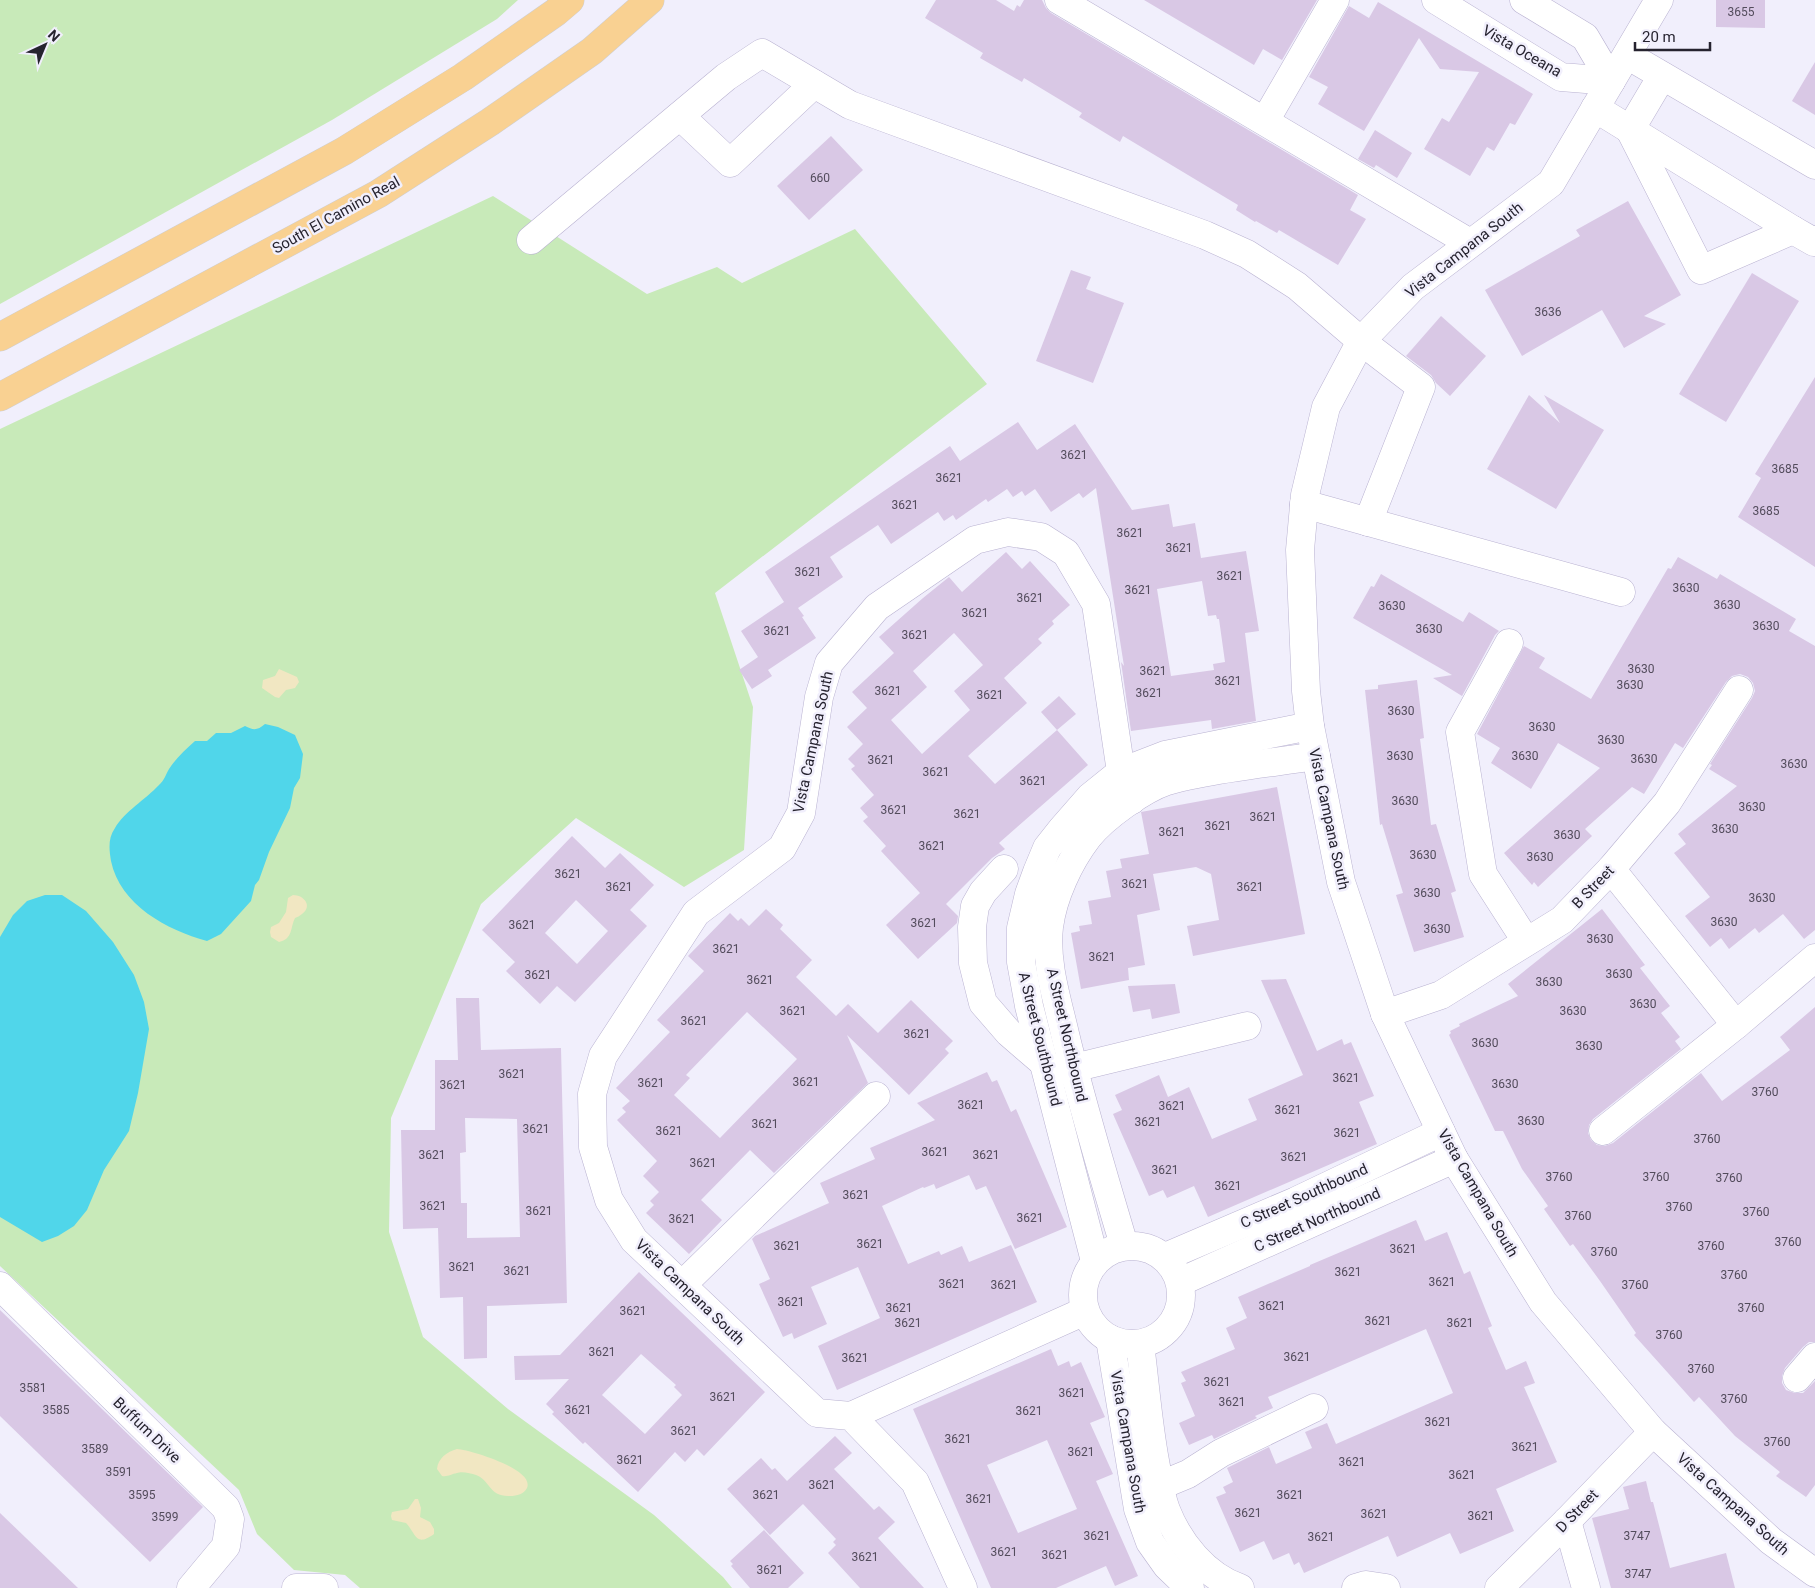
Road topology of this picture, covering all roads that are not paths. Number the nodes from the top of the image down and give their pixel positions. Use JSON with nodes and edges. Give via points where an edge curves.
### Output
{"nodes":[{"id":1,"x":570,"y":0,"type":"edge"},
{"id":2,"x":650,"y":0,"type":"edge"},
{"id":3,"x":1059,"y":0,"type":"edge"},
{"id":4,"x":1336,"y":0,"type":"edge"},
{"id":5,"x":1436,"y":0,"type":"edge"},
{"id":6,"x":1524,"y":0,"type":"edge"},
{"id":7,"x":1659,"y":0,"type":"edge"},
{"id":8,"x":1088,"y":7,"type":"edge"},
{"id":9,"x":1626,"y":55,"type":"junction"},
{"id":10,"x":1662,"y":76,"type":"junction"},
{"id":11,"x":1611,"y":82,"type":"junction"},
{"id":12,"x":814,"y":84,"type":"junction"},
{"id":13,"x":1595,"y":108,"type":"junction"},
{"id":14,"x":680,"y":116,"type":"junction"},
{"id":15,"x":1265,"y":121,"type":"junction"},
{"id":16,"x":1630,"y":130,"type":"junction"},
{"id":17,"x":1815,"y":165,"type":"edge"},
{"id":18,"x":1804,"y":235,"type":"edge"},
{"id":19,"x":531,"y":240,"type":"dead end"},
{"id":20,"x":1470,"y":243,"type":"junction"},
{"id":21,"x":0,"y":337,"type":"edge"},
{"id":22,"x":1361,"y":341,"type":"junction"},
{"id":23,"x":0,"y":397,"type":"edge"},
{"id":24,"x":1304,"y":504,"type":"junction"},
{"id":25,"x":1368,"y":522,"type":"junction"},
{"id":26,"x":1621,"y":592,"type":"dead end"},
{"id":27,"x":1509,"y":643,"type":"dead end"},
{"id":28,"x":1739,"y":690,"type":"dead end"},
{"id":29,"x":1310,"y":726,"type":"junction"},
{"id":30,"x":1316,"y":756,"type":"junction"},
{"id":31,"x":1121,"y":772,"type":"junction"},
{"id":32,"x":1132,"y":800,"type":"junction"},
{"id":33,"x":1004,"y":869,"type":"dead end"},
{"id":34,"x":1611,"y":869,"type":"junction"},
{"id":35,"x":1526,"y":941,"type":"junction"},
{"id":36,"x":1815,"y":958,"type":"edge"},
{"id":37,"x":1385,"y":1014,"type":"junction"},
{"id":38,"x":1736,"y":1025,"type":"junction"},
{"id":39,"x":1247,"y":1026,"type":"dead end"},
{"id":40,"x":1056,"y":1069,"type":"junction"},
{"id":41,"x":876,"y":1096,"type":"dead end"},
{"id":42,"x":1603,"y":1131,"type":"dead end"},
{"id":43,"x":1441,"y":1132,"type":"junction"},
{"id":44,"x":1454,"y":1159,"type":"junction"},
{"id":45,"x":1124,"y":1245,"type":"junction"},
{"id":46,"x":1165,"y":1257,"type":"junction"},
{"id":47,"x":1095,"y":1261,"type":"junction"},
{"id":48,"x":1180,"y":1282,"type":"junction"},
{"id":49,"x":682,"y":1285,"type":"junction"},
{"id":50,"x":0,"y":1286,"type":"edge"},
{"id":51,"x":1085,"y":1311,"type":"junction"},
{"id":52,"x":1110,"y":1340,"type":"junction"},
{"id":53,"x":1140,"y":1344,"type":"junction"},
{"id":54,"x":1815,"y":1357,"type":"edge"},
{"id":55,"x":1797,"y":1378,"type":"dead end"},
{"id":56,"x":1314,"y":1408,"type":"dead end"},
{"id":57,"x":852,"y":1416,"type":"junction"},
{"id":58,"x":1653,"y":1432,"type":"junction"},
{"id":59,"x":1147,"y":1488,"type":"junction"},
{"id":60,"x":1567,"y":1521,"type":"junction"},
{"id":61,"x":1815,"y":1573,"type":"edge"},
{"id":62,"x":192,"y":1588,"type":"edge"},
{"id":63,"x":296,"y":1588,"type":"edge"},
{"id":64,"x":324,"y":1588,"type":"edge"},
{"id":65,"x":963,"y":1588,"type":"edge"},
{"id":66,"x":1190,"y":1588,"type":"edge"},
{"id":67,"x":1238,"y":1588,"type":"edge"},
{"id":68,"x":1356,"y":1588,"type":"edge"},
{"id":69,"x":1386,"y":1588,"type":"edge"},
{"id":70,"x":1499,"y":1588,"type":"edge"},
{"id":71,"x":1586,"y":1588,"type":"edge"}],
"edges":[{"from":1,"to":21,"type":"main road","via":[[463,77],[344,151]]},
{"from":2,"to":23,"type":"main road","name":"South El Camino Real","via":[[592,51],[378,194]]},
{"from":3,"to":8,"type":"street"},
{"from":4,"to":15,"type":"street"},
{"from":5,"to":11,"type":"street","name":"Vista Oceana","via":[[1561,77]]},
{"from":6,"to":11,"type":"street","via":[[1585,37]]},
{"from":7,"to":9,"type":"street","name":"Vista Campana South"},
{"from":8,"to":15,"type":"street"},
{"from":9,"to":10,"type":"street"},
{"from":9,"to":11,"type":"street","name":"Vista Campana South"},
{"from":10,"to":16,"type":"street"},
{"from":10,"to":17,"type":"street"},
{"from":11,"to":13,"type":"street","name":"Vista Campana South"},
{"from":12,"to":14,"type":"street","via":[[762,53]]},
{"from":12,"to":14,"type":"street","via":[[730,163]]},
{"from":12,"to":22,"type":"street","via":[[850,105],[1205,235],[1248,254],[1297,286]]},
{"from":13,"to":16,"type":"street"},
{"from":13,"to":20,"type":"street","name":"Vista Campana South","via":[[1551,183]]},
{"from":14,"to":19,"type":"street"},
{"from":15,"to":20,"type":"street"},
{"from":16,"to":18,"type":"street"},
{"from":16,"to":18,"type":"street","via":[[1701,270]]},
{"from":20,"to":22,"type":"street","name":"Vista Campana South","via":[[1413,286]]},
{"from":22,"to":24,"type":"street","name":"Vista Campana South","via":[[1326,407]]},
{"from":22,"to":25,"type":"street","via":[[1421,387]]},
{"from":24,"to":25,"type":"street"},
{"from":24,"to":29,"type":"street","name":"Vista Campana South","via":[[1300,550]]},
{"from":25,"to":26,"type":"street"},
{"from":27,"to":35,"type":"street","via":[[1460,732],[1484,874]]},
{"from":28,"to":34,"type":"street","name":"B Street","via":[[1667,803]]},
{"from":29,"to":30,"type":"street","name":"Vista Campana South"},
{"from":29,"to":31,"type":"street","name":"A Street Southbound","via":[[1165,755]]},
{"from":30,"to":32,"type":"street","name":"A Street Northbound","via":[[1214,770],[1168,781]]},
{"from":30,"to":37,"type":"street","name":"Vista Campana South","via":[[1341,882]]},
{"from":31,"to":32,"type":"street","name":"Vista Campana South"},
{"from":31,"to":40,"type":"street","name":"A Street Southbound","via":[[1090,797],[1047,848],[1029,894],[1021,928],[1021,962],[1029,1006]]},
{"from":31,"to":49,"type":"street","name":"Vista Campana South","via":[[1096,604],[1066,553],[1041,537],[1008,532],[975,540],[877,607],[829,663],[819,697],[801,813],[782,848],[696,914],[603,1056],[592,1094],[594,1147],[610,1200],[634,1240]]},
{"from":32,"to":40,"type":"street","name":"A Street Northbound","via":[[1089,837],[1069,869],[1055,901],[1049,926],[1048,956],[1054,990]]},
{"from":33,"to":40,"type":"street","via":[[975,906],[973,963],[983,1003],[1009,1033]]},
{"from":34,"to":35,"type":"street","name":"B Street","via":[[1562,920]]},
{"from":34,"to":38,"type":"street"},
{"from":35,"to":37,"type":"street","name":"B Street","via":[[1441,995]]},
{"from":36,"to":38,"type":"street"},
{"from":37,"to":43,"type":"street","name":"Vista Campana South"},
{"from":38,"to":42,"type":"street"},
{"from":39,"to":40,"type":"street"},
{"from":40,"to":45,"type":"street","name":"A Street Northbound"},
{"from":40,"to":47,"type":"street","name":"A Street Southbound"},
{"from":41,"to":49,"type":"street"},
{"from":43,"to":44,"type":"street","name":"Vista Campana South"},
{"from":43,"to":46,"type":"street","name":"C Street Southbound","via":[[1296,1201]]},
{"from":44,"to":48,"type":"street","name":"C Street Northbound"},
{"from":44,"to":58,"type":"street","name":"Vista Campana South","via":[[1543,1302]]},
{"from":45,"to":46,"type":"street","via":[[1146,1246]]},
{"from":45,"to":47,"type":"street"},
{"from":46,"to":48,"type":"street"},
{"from":47,"to":51,"type":"street","via":[[1083,1284]]},
{"from":48,"to":53,"type":"street","via":[[1180,1309],[1166,1332]]},
{"from":49,"to":57,"type":"street","name":"Vista Campana South","via":[[817,1413]]},
{"from":50,"to":62,"type":"street","name":"Buffum Drive","via":[[226,1508],[230,1519],[226,1546]]},
{"from":51,"to":52,"type":"street","via":[[1095,1328]]},
{"from":51,"to":57,"type":"street","name":"Vista Campana South"},
{"from":52,"to":53,"type":"street"},
{"from":52,"to":59,"type":"street","name":"Vista Campana South"},
{"from":53,"to":59,"type":"street","name":"Vista Campana South","via":[[1151,1439]]},
{"from":54,"to":55,"type":"street"},
{"from":56,"to":59,"type":"street","via":[[1238,1444],[1188,1474]]},
{"from":57,"to":65,"type":"street","via":[[915,1482]]},
{"from":58,"to":60,"type":"street","name":"D Street"},
{"from":58,"to":61,"type":"street","name":"Vista Campana South","via":[[1771,1541]]},
{"from":59,"to":66,"type":"street","name":"Vista Campana South","via":[[1138,1508],[1150,1542],[1167,1566]]},
{"from":59,"to":67,"type":"street","name":"Vista Campana South","via":[[1166,1510],[1192,1555],[1224,1582]]},
{"from":60,"to":70,"type":"street","name":"D Street"},
{"from":60,"to":71,"type":"street"},
{"from":63,"to":64,"type":"street"},
{"from":68,"to":69,"type":"street","via":[[1366,1585]]}]}
